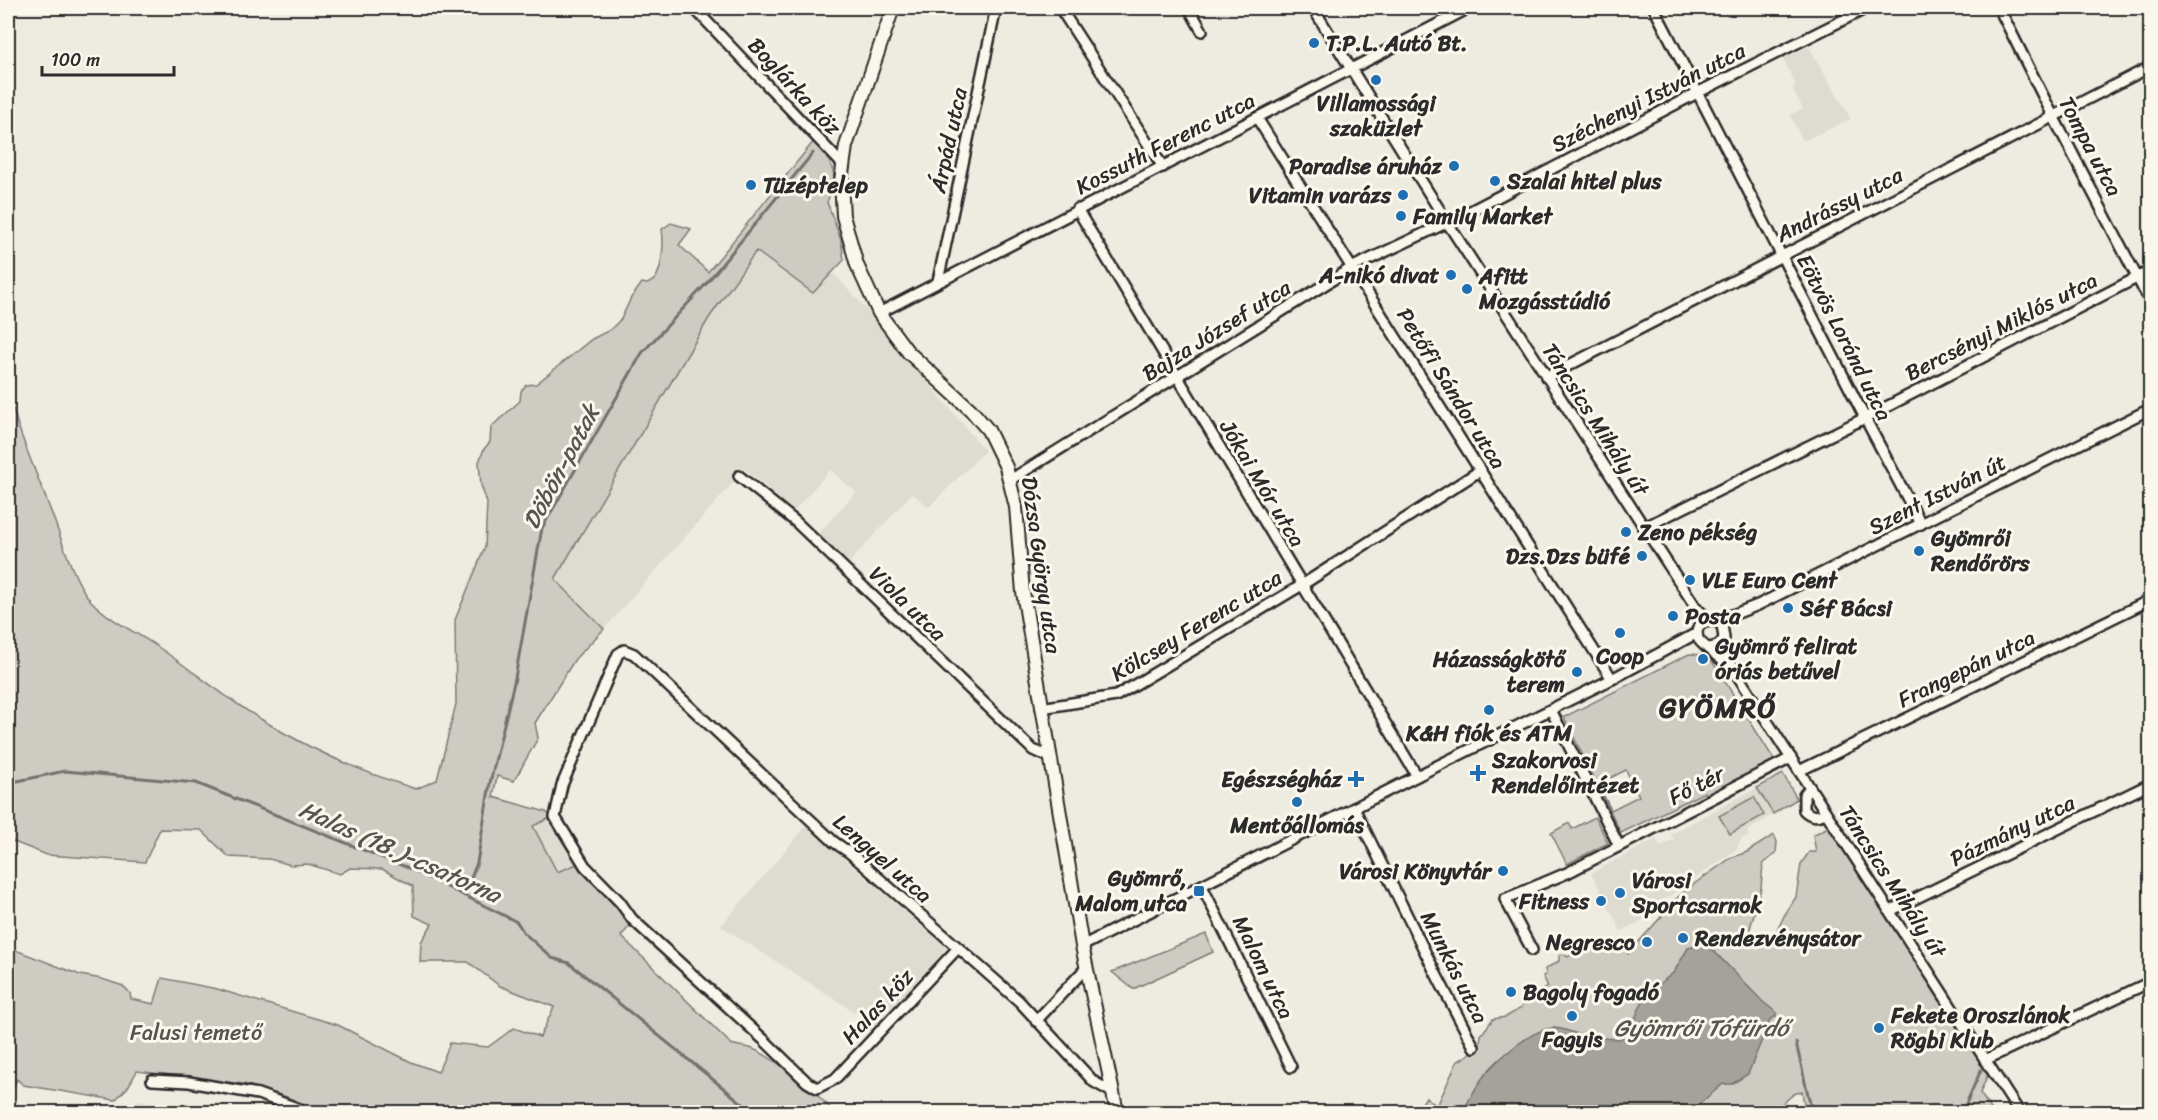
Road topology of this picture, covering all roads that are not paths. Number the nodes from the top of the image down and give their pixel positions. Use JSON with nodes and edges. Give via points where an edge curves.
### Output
{"nodes":[{"id":1,"x":893,"y":8,"type":"edge"},
{"id":2,"x":996,"y":8,"type":"edge"},
{"id":3,"x":1060,"y":8,"type":"edge"},
{"id":4,"x":1189,"y":8,"type":"edge"},
{"id":5,"x":1313,"y":8,"type":"edge"},
{"id":6,"x":1469,"y":8,"type":"edge"},
{"id":7,"x":1654,"y":8,"type":"edge"},
{"id":8,"x":1867,"y":8,"type":"edge"},
{"id":9,"x":1999,"y":8,"type":"edge"},
{"id":10,"x":698,"y":9,"type":"edge"},
{"id":11,"x":1202,"y":31,"type":"dead end"},
{"id":12,"x":2151,"y":67,"type":"edge"},
{"id":13,"x":1351,"y":68,"type":"junction"},
{"id":14,"x":1699,"y":92,"type":"junction"},
{"id":15,"x":1257,"y":118,"type":"junction"},
{"id":16,"x":2054,"y":118,"type":"junction"},
{"id":17,"x":843,"y":165,"type":"junction"},
{"id":18,"x":1162,"y":167,"type":"junction"},
{"id":19,"x":1077,"y":209,"type":"junction"},
{"id":20,"x":1447,"y":222,"type":"junction"},
{"id":21,"x":1781,"y":256,"type":"junction"},
{"id":22,"x":1353,"y":267,"type":"junction"},
{"id":23,"x":2151,"y":272,"type":"edge"},
{"id":24,"x":2138,"y":278,"type":"junction"},
{"id":25,"x":938,"y":281,"type":"junction"},
{"id":26,"x":2151,"y":302,"type":"edge"},
{"id":27,"x":879,"y":313,"type":"junction"},
{"id":28,"x":1177,"y":377,"type":"junction"},
{"id":29,"x":1546,"y":377,"type":"junction"},
{"id":30,"x":2151,"y":409,"type":"edge"},
{"id":31,"x":1865,"y":418,"type":"junction"},
{"id":32,"x":1481,"y":471,"type":"junction"},
{"id":33,"x":739,"y":476,"type":"dead end"},
{"id":34,"x":1010,"y":480,"type":"junction"},
{"id":35,"x":1921,"y":524,"type":"junction"},
{"id":36,"x":1643,"y":528,"type":"junction"},
{"id":37,"x":1302,"y":585,"type":"junction"},
{"id":38,"x":2151,"y":600,"type":"edge"},
{"id":39,"x":1740,"y":613,"type":"junction"},
{"id":40,"x":1705,"y":625,"type":"junction"},
{"id":41,"x":1725,"y":631,"type":"junction"},
{"id":42,"x":1721,"y":644,"type":"junction"},
{"id":43,"x":1677,"y":645,"type":"junction"},
{"id":44,"x":1705,"y":646,"type":"junction"},
{"id":45,"x":1734,"y":670,"type":"junction"},
{"id":46,"x":1612,"y":679,"type":"junction"},
{"id":47,"x":1041,"y":708,"type":"junction"},
{"id":48,"x":1551,"y":710,"type":"junction"},
{"id":49,"x":1050,"y":757,"type":"junction"},
{"id":50,"x":1791,"y":758,"type":"junction"},
{"id":51,"x":1799,"y":771,"type":"junction"},
{"id":52,"x":1417,"y":776,"type":"junction"},
{"id":53,"x":2151,"y":784,"type":"edge"},
{"id":54,"x":1810,"y":789,"type":"junction"},
{"id":55,"x":1354,"y":808,"type":"junction"},
{"id":56,"x":1826,"y":813,"type":"junction"},
{"id":57,"x":1619,"y":846,"type":"junction"},
{"id":58,"x":1202,"y":886,"type":"junction"},
{"id":59,"x":1890,"y":911,"type":"junction"},
{"id":60,"x":1082,"y":946,"type":"junction"},
{"id":61,"x":958,"y":948,"type":"junction"},
{"id":62,"x":1532,"y":950,"type":"dead end"},
{"id":63,"x":1086,"y":968,"type":"junction"},
{"id":64,"x":2151,"y":982,"type":"edge"},
{"id":65,"x":1036,"y":1021,"type":"junction"},
{"id":66,"x":1474,"y":1047,"type":"dead end"},
{"id":67,"x":1985,"y":1060,"type":"junction"},
{"id":68,"x":1292,"y":1067,"type":"dead end"},
{"id":69,"x":152,"y":1080,"type":"dead end"},
{"id":70,"x":822,"y":1087,"type":"joint"},
{"id":71,"x":1112,"y":1092,"type":"junction"},
{"id":72,"x":308,"y":1113,"type":"edge"},
{"id":73,"x":1117,"y":1113,"type":"edge"},
{"id":74,"x":2019,"y":1113,"type":"edge"}],
"edges":[{"from":1,"to":17,"type":"main road","name":"Dózsa György utca"},
{"from":2,"to":25,"type":"street","name":"Árpád utca"},
{"from":3,"to":18,"type":"street"},
{"from":4,"to":11,"type":"street"},
{"from":5,"to":13,"type":"street","name":"Táncsics Mihály út"},
{"from":6,"to":13,"type":"street","name":"Kossuth Ferenc utca"},
{"from":7,"to":14,"type":"street","name":"Eötvös Loránd utca"},
{"from":8,"to":14,"type":"street","name":"Széchenyi István utca"},
{"from":9,"to":16,"type":"street","name":"Tompa utca"},
{"from":10,"to":17,"type":"street","name":"Boglárka köz"},
{"from":12,"to":16,"type":"street","name":"Andrássy utca"},
{"from":13,"to":15,"type":"street","name":"Kossuth Ferenc utca"},
{"from":13,"to":20,"type":"street","name":"Táncsics Mihály út"},
{"from":14,"to":20,"type":"street","name":"Széchenyi István utca"},
{"from":14,"to":21,"type":"street","name":"Eötvös Loránd utca"},
{"from":15,"to":18,"type":"street","name":"Kossuth Ferenc utca"},
{"from":15,"to":22,"type":"street","name":"Petőfi Sándor utca"},
{"from":16,"to":21,"type":"street","name":"Andrássy utca"},
{"from":16,"to":24,"type":"street","name":"Tompa utca"},
{"from":17,"to":27,"type":"main road","name":"Dózsa György utca","via":[[843,216],[857,265]]},
{"from":18,"to":19,"type":"street","name":"Kossuth Ferenc utca"},
{"from":19,"to":25,"type":"street","name":"Kossuth Ferenc utca"},
{"from":19,"to":28,"type":"street","name":"Jókai Mór utca"},
{"from":20,"to":22,"type":"street","name":"Bajza József utca"},
{"from":20,"to":29,"type":"street","name":"Táncsics Mihály út"},
{"from":21,"to":29,"type":"street","name":"Andrássy utca"},
{"from":21,"to":31,"type":"street","name":"Eötvös Loránd utca"},
{"from":22,"to":28,"type":"street","name":"Bajza József utca"},
{"from":22,"to":32,"type":"street","name":"Petőfi Sándor utca"},
{"from":23,"to":24,"type":"street","name":"Bercsényi Miklós utca"},
{"from":24,"to":26,"type":"street","name":"Tompa utca"},
{"from":24,"to":31,"type":"street","name":"Bercsényi Miklós utca"},
{"from":25,"to":27,"type":"street","name":"Kossuth Ferenc utca"},
{"from":27,"to":34,"type":"main road","name":"Dózsa György utca","via":[[908,352],[988,430]]},
{"from":28,"to":34,"type":"street","name":"Bajza József utca"},
{"from":28,"to":37,"type":"street","name":"Jókai Mór utca"},
{"from":29,"to":36,"type":"street","name":"Táncsics Mihály út"},
{"from":30,"to":35,"type":"street","name":"Szent István út"},
{"from":31,"to":35,"type":"street","name":"Eötvös Loránd utca"},
{"from":31,"to":36,"type":"street","name":"Bercsényi Miklós utca"},
{"from":32,"to":37,"type":"street","name":"Kölcsey Ferenc utca"},
{"from":32,"to":46,"type":"street","name":"Petőfi Sándor utca"},
{"from":33,"to":49,"type":"street","name":"Viola utca","via":[[796,522],[1033,750]]},
{"from":34,"to":47,"type":"main road","name":"Dózsa György utca"},
{"from":35,"to":39,"type":"street","name":"Szent István út"},
{"from":36,"to":40,"type":"street","name":"Táncsics Mihály út"},
{"from":37,"to":47,"type":"street","name":"Kölcsey Ferenc utca","via":[[1116,696]]},
{"from":37,"to":52,"type":"street","name":"Jókai Mór utca"},
{"from":38,"to":51,"type":"street","name":"Frangepán utca"},
{"from":39,"to":40,"type":"street","name":"Szent István út"},
{"from":39,"to":41,"type":"street","name":"Szent István út"},
{"from":40,"to":41,"type":"street","name":"Táncsics Mihály út"},
{"from":40,"to":43,"type":"street","name":"Szent István út"},
{"from":40,"to":44,"type":"street"},
{"from":41,"to":42,"type":"street"},
{"from":42,"to":44,"type":"street","name":"Szent István út"},
{"from":42,"to":45,"type":"street","name":"Táncsics Mihály út"},
{"from":43,"to":44,"type":"street","name":"Szent István út"},
{"from":43,"to":46,"type":"street","name":"Szent István út"},
{"from":44,"to":45,"type":"street","name":"Táncsics Mihály út"},
{"from":45,"to":50,"type":"street","name":"Táncsics Mihály út"},
{"from":46,"to":48,"type":"street","name":"Szent István út"},
{"from":47,"to":49,"type":"main road","name":"Dózsa György utca"},
{"from":48,"to":52,"type":"street","name":"Szent István út"},
{"from":48,"to":57,"type":"street"},
{"from":49,"to":60,"type":"main road","name":"Dózsa György utca"},
{"from":50,"to":51,"type":"street","name":"Táncsics Mihály út"},
{"from":50,"to":57,"type":"street","name":"Fő tér"},
{"from":51,"to":54,"type":"street","name":"Táncsics Mihály út"},
{"from":52,"to":55,"type":"street","name":"Szent István út"},
{"from":53,"to":59,"type":"street","name":"Pázmány utca"},
{"from":54,"to":56,"type":"street","name":"Táncsics Mihály út"},
{"from":54,"to":56,"type":"street","via":[[1804,795],[1804,810],[1816,816]]},
{"from":55,"to":58,"type":"street","name":"Szent István út"},
{"from":55,"to":66,"type":"street","name":"Munkás utca"},
{"from":56,"to":59,"type":"street","name":"Táncsics Mihály út"},
{"from":57,"to":62,"type":"street","name":"Fő tér","via":[[1505,899]]},
{"from":58,"to":60,"type":"street","name":"Szent István út"},
{"from":58,"to":68,"type":"street","name":"Malom utca"},
{"from":59,"to":67,"type":"street","name":"Táncsics Mihály út"},
{"from":60,"to":63,"type":"main road","name":"Dózsa György utca"},
{"from":61,"to":65,"type":"street","name":"Lengyel utca"},
{"from":61,"to":70,"type":"street","name":"Halas köz"},
{"from":61,"to":70,"type":"street","name":"Lengyel utca","via":[[834,842],[629,651],[618,654],[562,785],[555,817],[585,867],[632,919],[807,1082]]},
{"from":63,"to":65,"type":"street"},
{"from":63,"to":71,"type":"main road","name":"Dózsa György utca"},
{"from":64,"to":67,"type":"street"},
{"from":65,"to":71,"type":"street","name":"Lengyel utca","via":[[1094,1082]]},
{"from":67,"to":74,"type":"street","name":"Táncsics Mihály út"},
{"from":69,"to":72,"type":"street","via":[[258,1094]]},
{"from":71,"to":73,"type":"main road","name":"Dózsa György utca"}]}
